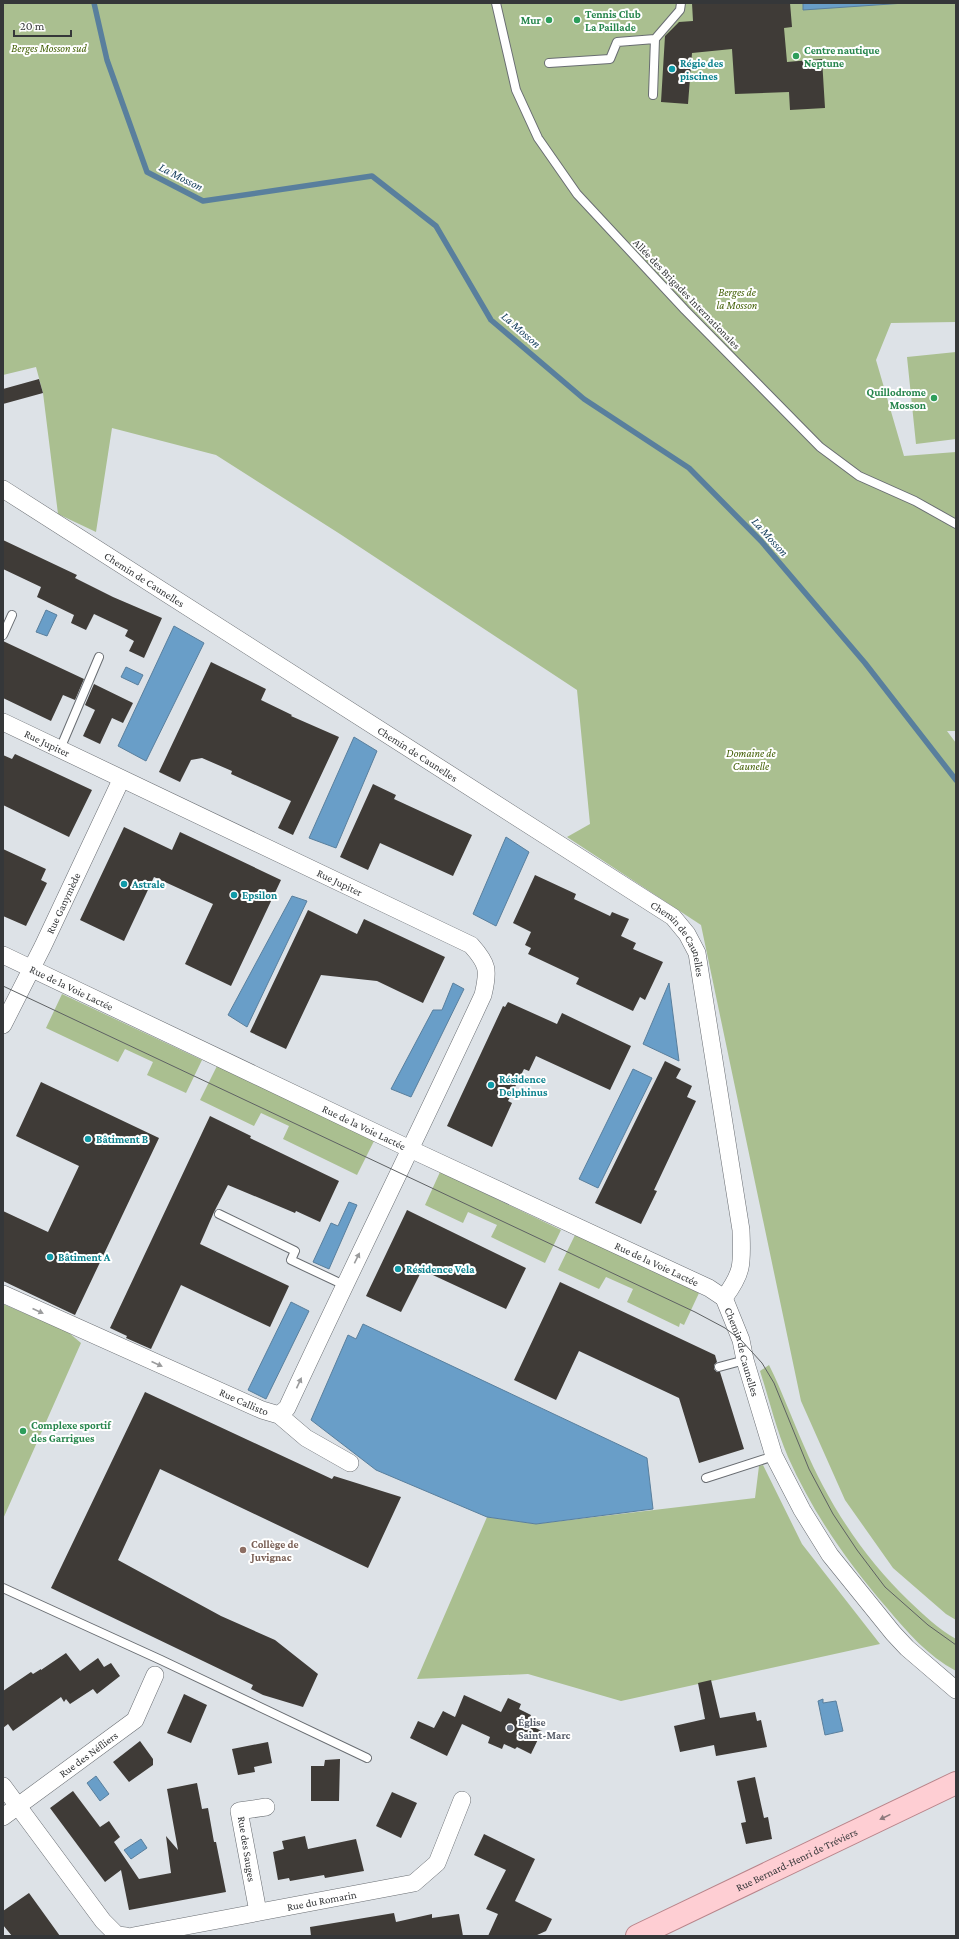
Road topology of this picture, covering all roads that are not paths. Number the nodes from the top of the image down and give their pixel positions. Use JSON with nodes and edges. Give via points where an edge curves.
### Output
{"nodes":[{"id":1,"x":496,"y":3,"type":"edge"},
{"id":2,"x":681,"y":3,"type":"edge"},
{"id":3,"x":655,"y":39,"type":"junction"},
{"id":4,"x":549,"y":63,"type":"dead end"},
{"id":5,"x":653,"y":95,"type":"dead end"},
{"id":6,"x":3,"y":489,"type":"edge"},
{"id":7,"x":956,"y":524,"type":"edge"},
{"id":8,"x":12,"y":615,"type":"dead end"},
{"id":9,"x":3,"y":635,"type":"edge"},
{"id":10,"x":100,"y":657,"type":"dead end"},
{"id":11,"x":3,"y":722,"type":"edge"},
{"id":12,"x":60,"y":749,"type":"junction"},
{"id":13,"x":121,"y":780,"type":"junction"},
{"id":14,"x":3,"y":955,"type":"edge"},
{"id":15,"x":32,"y":969,"type":"junction"},
{"id":16,"x":3,"y":1025,"type":"edge"},
{"id":17,"x":410,"y":1149,"type":"junction"},
{"id":18,"x":219,"y":1214,"type":"dead end"},
{"id":19,"x":344,"y":1285,"type":"junction"},
{"id":20,"x":3,"y":1294,"type":"edge"},
{"id":21,"x":724,"y":1298,"type":"junction"},
{"id":22,"x":744,"y":1360,"type":"junction"},
{"id":23,"x":719,"y":1368,"type":"dead end"},
{"id":24,"x":279,"y":1416,"type":"junction"},
{"id":25,"x":774,"y":1456,"type":"junction"},
{"id":26,"x":350,"y":1463,"type":"dead end"},
{"id":27,"x":706,"y":1478,"type":"dead end"},
{"id":28,"x":3,"y":1588,"type":"edge"},
{"id":29,"x":937,"y":1674,"type":"junction"},
{"id":30,"x":155,"y":1675,"type":"dead end"},
{"id":31,"x":956,"y":1682,"type":"edge"},
{"id":32,"x":956,"y":1690,"type":"edge"},
{"id":33,"x":366,"y":1758,"type":"dead end"},
{"id":34,"x":956,"y":1783,"type":"edge"},
{"id":35,"x":3,"y":1786,"type":"edge"},
{"id":36,"x":462,"y":1800,"type":"dead end"},
{"id":37,"x":956,"y":1800,"type":"edge"},
{"id":38,"x":18,"y":1807,"type":"junction"},
{"id":39,"x":266,"y":1807,"type":"dead end"},
{"id":40,"x":3,"y":1817,"type":"edge"},
{"id":41,"x":258,"y":1912,"type":"junction"},
{"id":42,"x":126,"y":1936,"type":"edge"},
{"id":43,"x":133,"y":1936,"type":"edge"},
{"id":44,"x":637,"y":1936,"type":"edge"},
{"id":45,"x":670,"y":1936,"type":"edge"}],
"edges":[{"from":1,"to":7,"type":"lane","name":"Allée des Brigades Internationales","via":[[516,90],[538,138],[576,194],[685,310],[820,447],[859,476],[915,501]]},
{"from":2,"to":3,"type":"lane","via":[[680,10]]},
{"from":3,"to":4,"type":"lane","via":[[617,42],[610,60]]},
{"from":3,"to":5,"type":"lane"},
{"from":6,"to":21,"type":"street","name":"Chemin de Caunelles","via":[[673,917],[687,934],[697,953],[742,1230],[740,1274]]},
{"from":8,"to":9,"type":"lane"},
{"from":10,"to":12,"type":"lane"},
{"from":11,"to":12,"type":"street","name":"Rue Jupiter"},
{"from":12,"to":13,"type":"street","name":"Rue Jupiter"},
{"from":13,"to":15,"type":"street","name":"Rue Ganymède"},
{"from":13,"to":17,"type":"street","name":"Rue Jupiter","via":[[472,945],[484,959],[487,977],[483,995]]},
{"from":14,"to":15,"type":"street","name":"Rue de la Voie Lactée"},
{"from":15,"to":16,"type":"street","name":"Rue Ganymède"},
{"from":15,"to":17,"type":"street","name":"Rue de la Voie Lactée"},
{"from":19,"to":17,"type":"street","name":"Rue Callisto","one_way":true},
{"from":17,"to":21,"type":"street","name":"Rue de la Voie Lactée","via":[[703,1285]]},
{"from":18,"to":19,"type":"lane","via":[[295,1251],[291,1260]]},
{"from":24,"to":19,"type":"street","name":"Rue Callisto","one_way":true,"via":[[287,1408]]},
{"from":20,"to":24,"type":"street","name":"Rue Callisto","one_way":true},
{"from":21,"to":22,"type":"street","name":"Chemin de Caunelles","via":[[741,1340]]},
{"from":22,"to":23,"type":"lane"},
{"from":22,"to":25,"type":"street","name":"Chemin de Caunelles"},
{"from":24,"to":26,"type":"street","via":[[306,1438]]},
{"from":25,"to":27,"type":"lane"},
{"from":25,"to":29,"type":"street","name":"Chemin de Caunelles","via":[[802,1510],[830,1555],[893,1633]]},
{"from":28,"to":33,"type":"lane","via":[[169,1663]]},
{"from":29,"to":31,"type":"street","name":"Chemin de Caunelles"},
{"from":29,"to":32,"type":"street","name":"Chemin de Caunelles"},
{"from":30,"to":38,"type":"street","name":"Rue des Néfliers","via":[[135,1720]]},
{"from":34,"to":44,"type":"main road","name":"Rue Bernard-Henri de Tréviers","one_way":true},
{"from":35,"to":38,"type":"street"},
{"from":36,"to":41,"type":"street","name":"Rue du Romarin","via":[[437,1863],[414,1883]]},
{"from":37,"to":45,"type":"main road","name":"Rue Bernard-Henri de Tréviers"},
{"from":38,"to":40,"type":"street","name":"Rue des Néfliers"},
{"from":38,"to":42,"type":"street","via":[[103,1921],[117,1935]]},
{"from":39,"to":41,"type":"street","name":"Rue des Sauges","via":[[239,1811]]},
{"from":41,"to":43,"type":"street","name":"Rue du Romarin"}]}
